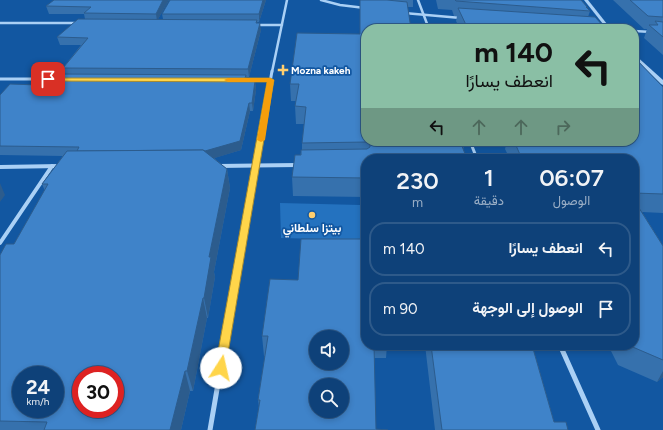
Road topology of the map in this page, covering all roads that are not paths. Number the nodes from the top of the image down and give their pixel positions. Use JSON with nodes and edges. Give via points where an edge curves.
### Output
{"nodes":[{"id":1,"x":287,"y":0,"type":"edge"},
{"id":2,"x":321,"y":0,"type":"edge"},
{"id":3,"x":418,"y":0,"type":"edge"},
{"id":4,"x":586,"y":0,"type":"edge"},
{"id":5,"x":370,"y":9,"type":"edge"},
{"id":6,"x":401,"y":13,"type":"edge"},
{"id":7,"x":424,"y":16,"type":"junction"},
{"id":8,"x":464,"y":19,"type":"edge"},
{"id":9,"x":0,"y":23,"type":"edge"},
{"id":10,"x":80,"y":24,"type":"edge"},
{"id":11,"x":427,"y":24,"type":"edge"},
{"id":12,"x":605,"y":24,"type":"edge"},
{"id":13,"x":251,"y":25,"type":"edge"},
{"id":14,"x":282,"y":25,"type":"junction"},
{"id":15,"x":639,"y":31,"type":"edge"},
{"id":16,"x":656,"y":32,"type":"edge"},
{"id":17,"x":639,"y":59,"type":"edge"},
{"id":18,"x":0,"y":79,"type":"edge"},
{"id":19,"x":64,"y":79,"type":"edge"},
{"id":20,"x":238,"y":80,"type":"edge"},
{"id":21,"x":270,"y":80,"type":"junction"},
{"id":22,"x":663,"y":83,"type":"edge"},
{"id":23,"x":257,"y":165,"type":"junction"},
{"id":24,"x":304,"y":165,"type":"edge"},
{"id":25,"x":52,"y":166,"type":"junction"},
{"id":26,"x":68,"y":166,"type":"edge"},
{"id":27,"x":209,"y":166,"type":"edge"},
{"id":28,"x":0,"y":167,"type":"edge"},
{"id":29,"x":0,"y":243,"type":"edge"},
{"id":30,"x":562,"y":350,"type":"edge"},
{"id":31,"x":210,"y":430,"type":"edge"},
{"id":32,"x":598,"y":430,"type":"edge"}],
"edges":[{"from":1,"to":14,"type":"street"},
{"from":2,"to":5,"type":"street"},
{"from":3,"to":7,"type":"street"},
{"from":4,"to":12,"type":"street"},
{"from":6,"to":7,"type":"street"},
{"from":7,"to":8,"type":"street"},
{"from":7,"to":11,"type":"street"},
{"from":9,"to":10,"type":"street"},
{"from":13,"to":14,"type":"street"},
{"from":14,"to":21,"type":"street"},
{"from":15,"to":16,"type":"street"},
{"from":17,"to":22,"type":"street"},
{"from":18,"to":19,"type":"street"},
{"from":20,"to":21,"type":"street"},
{"from":21,"to":23,"type":"street"},
{"from":23,"to":24,"type":"street"},
{"from":23,"to":27,"type":"street"},
{"from":23,"to":31,"type":"street"},
{"from":25,"to":26,"type":"street"},
{"from":25,"to":28,"type":"street"},
{"from":25,"to":29,"type":"street"},
{"from":30,"to":32,"type":"street"}]}
